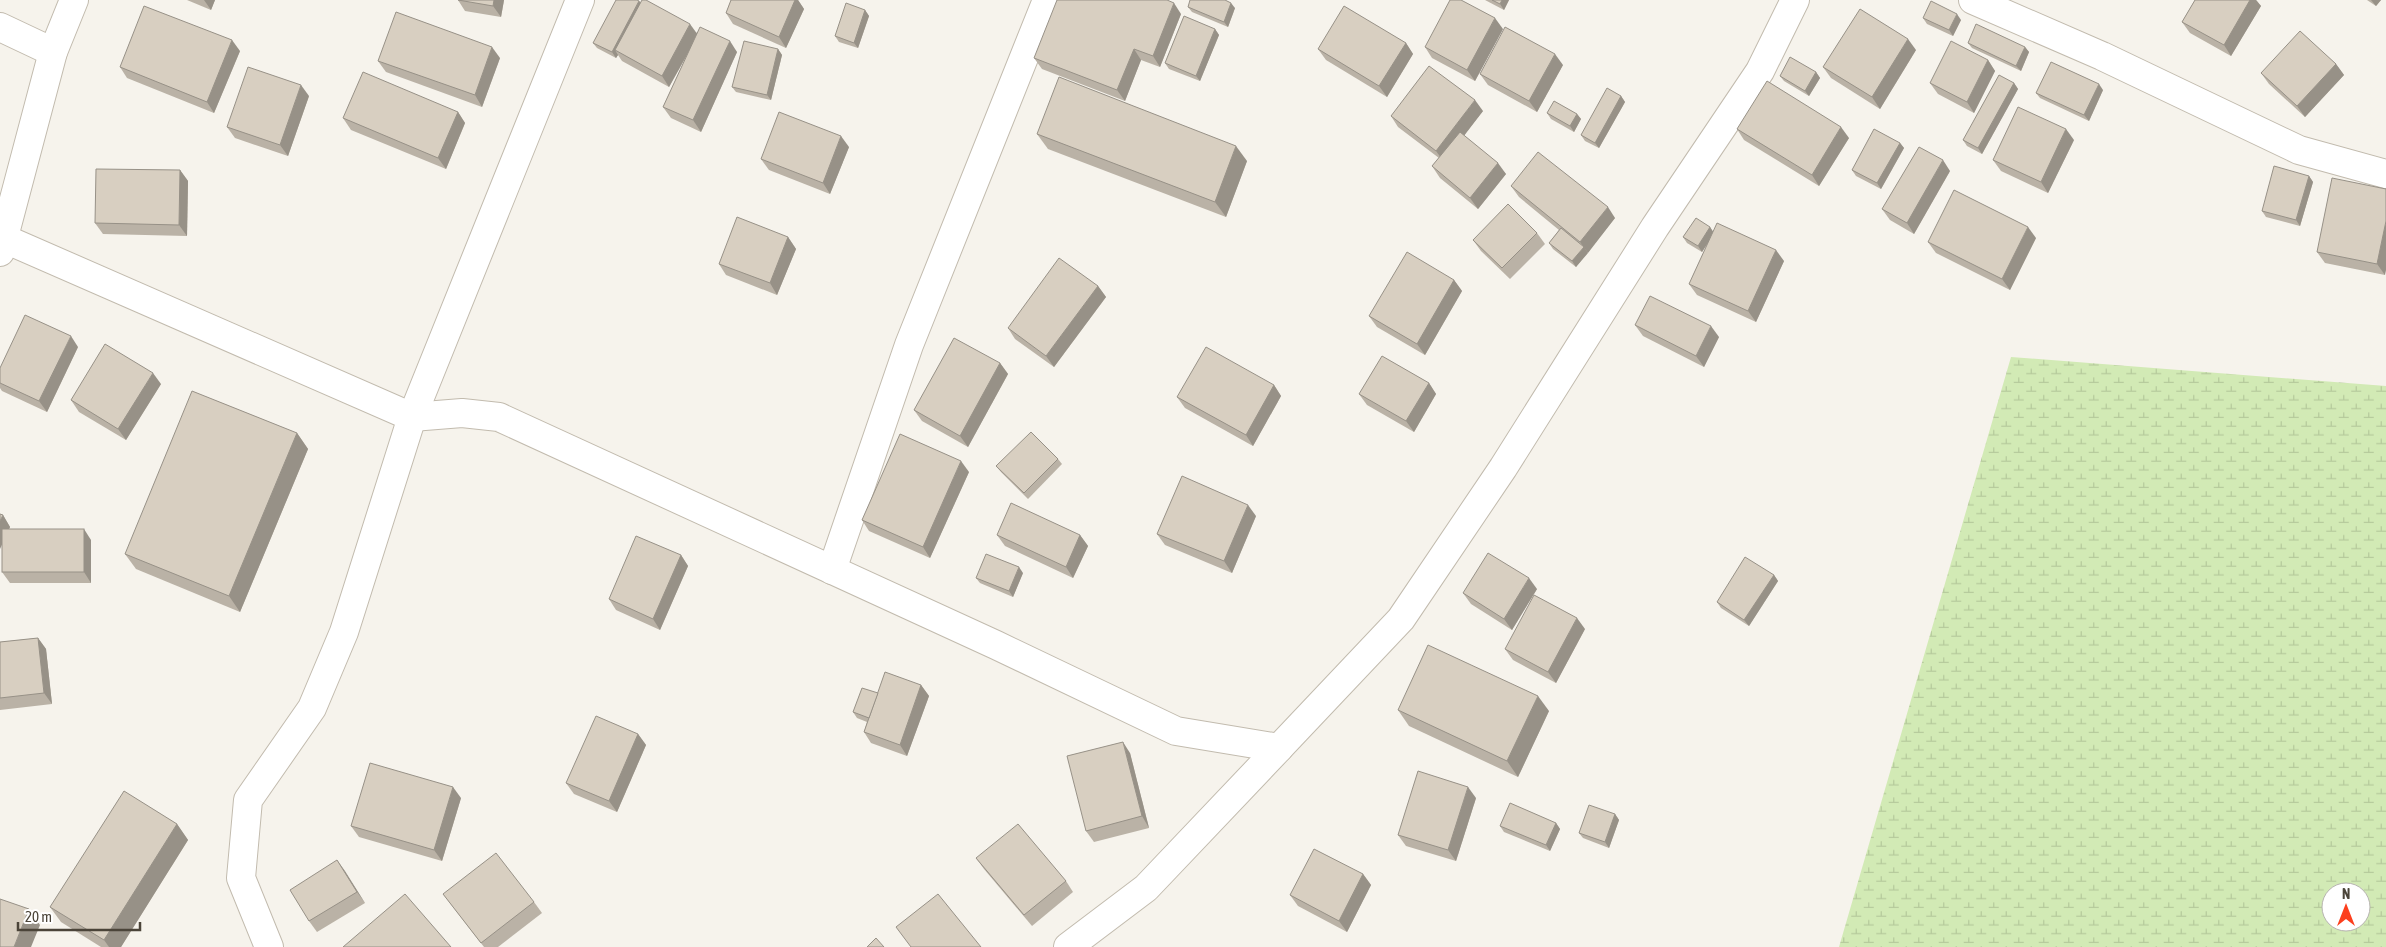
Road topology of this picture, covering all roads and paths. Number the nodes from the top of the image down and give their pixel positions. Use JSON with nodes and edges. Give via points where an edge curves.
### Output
{"nodes":[{"id":1,"x":74,"y":0,"type":"edge"},
{"id":2,"x":580,"y":0,"type":"edge"},
{"id":3,"x":1047,"y":0,"type":"edge"},
{"id":4,"x":1795,"y":0,"type":"edge"},
{"id":5,"x":1973,"y":0,"type":"edge"},
{"id":6,"x":0,"y":27,"type":"edge"},
{"id":7,"x":52,"y":52,"type":"junction"},
{"id":8,"x":2386,"y":174,"type":"edge"},
{"id":9,"x":2,"y":246,"type":"edge"},
{"id":10,"x":412,"y":417,"type":"junction"},
{"id":11,"x":832,"y":570,"type":"junction"},
{"id":12,"x":1279,"y":748,"type":"junction"},
{"id":13,"x":1146,"y":888,"type":"junction"},
{"id":14,"x":269,"y":947,"type":"edge"},
{"id":15,"x":1068,"y":947,"type":"edge"},
{"id":16,"x":1093,"y":947,"type":"edge"}],
"edges":[{"from":1,"to":7,"type":"street"},
{"from":2,"to":10,"type":"street"},
{"from":3,"to":11,"type":"street","via":[[909,345]]},
{"from":4,"to":12,"type":"street","via":[[1760,71],[1655,227],[1503,468],[1401,618]]},
{"from":5,"to":8,"type":"street","via":[[2102,56],[2299,150]]},
{"from":6,"to":7,"type":"street"},
{"from":7,"to":9,"type":"street"},
{"from":9,"to":10,"type":"street"},
{"from":10,"to":11,"type":"street","via":[[462,413],[499,417]]},
{"from":10,"to":14,"type":"street","via":[[344,632],[312,708],[248,800],[241,878]]},
{"from":11,"to":12,"type":"street","via":[[1176,731]]},
{"from":12,"to":13,"type":"street"},
{"from":13,"to":15,"type":"street"},
{"from":13,"to":16,"type":"street","via":[[1096,938]]}]}
